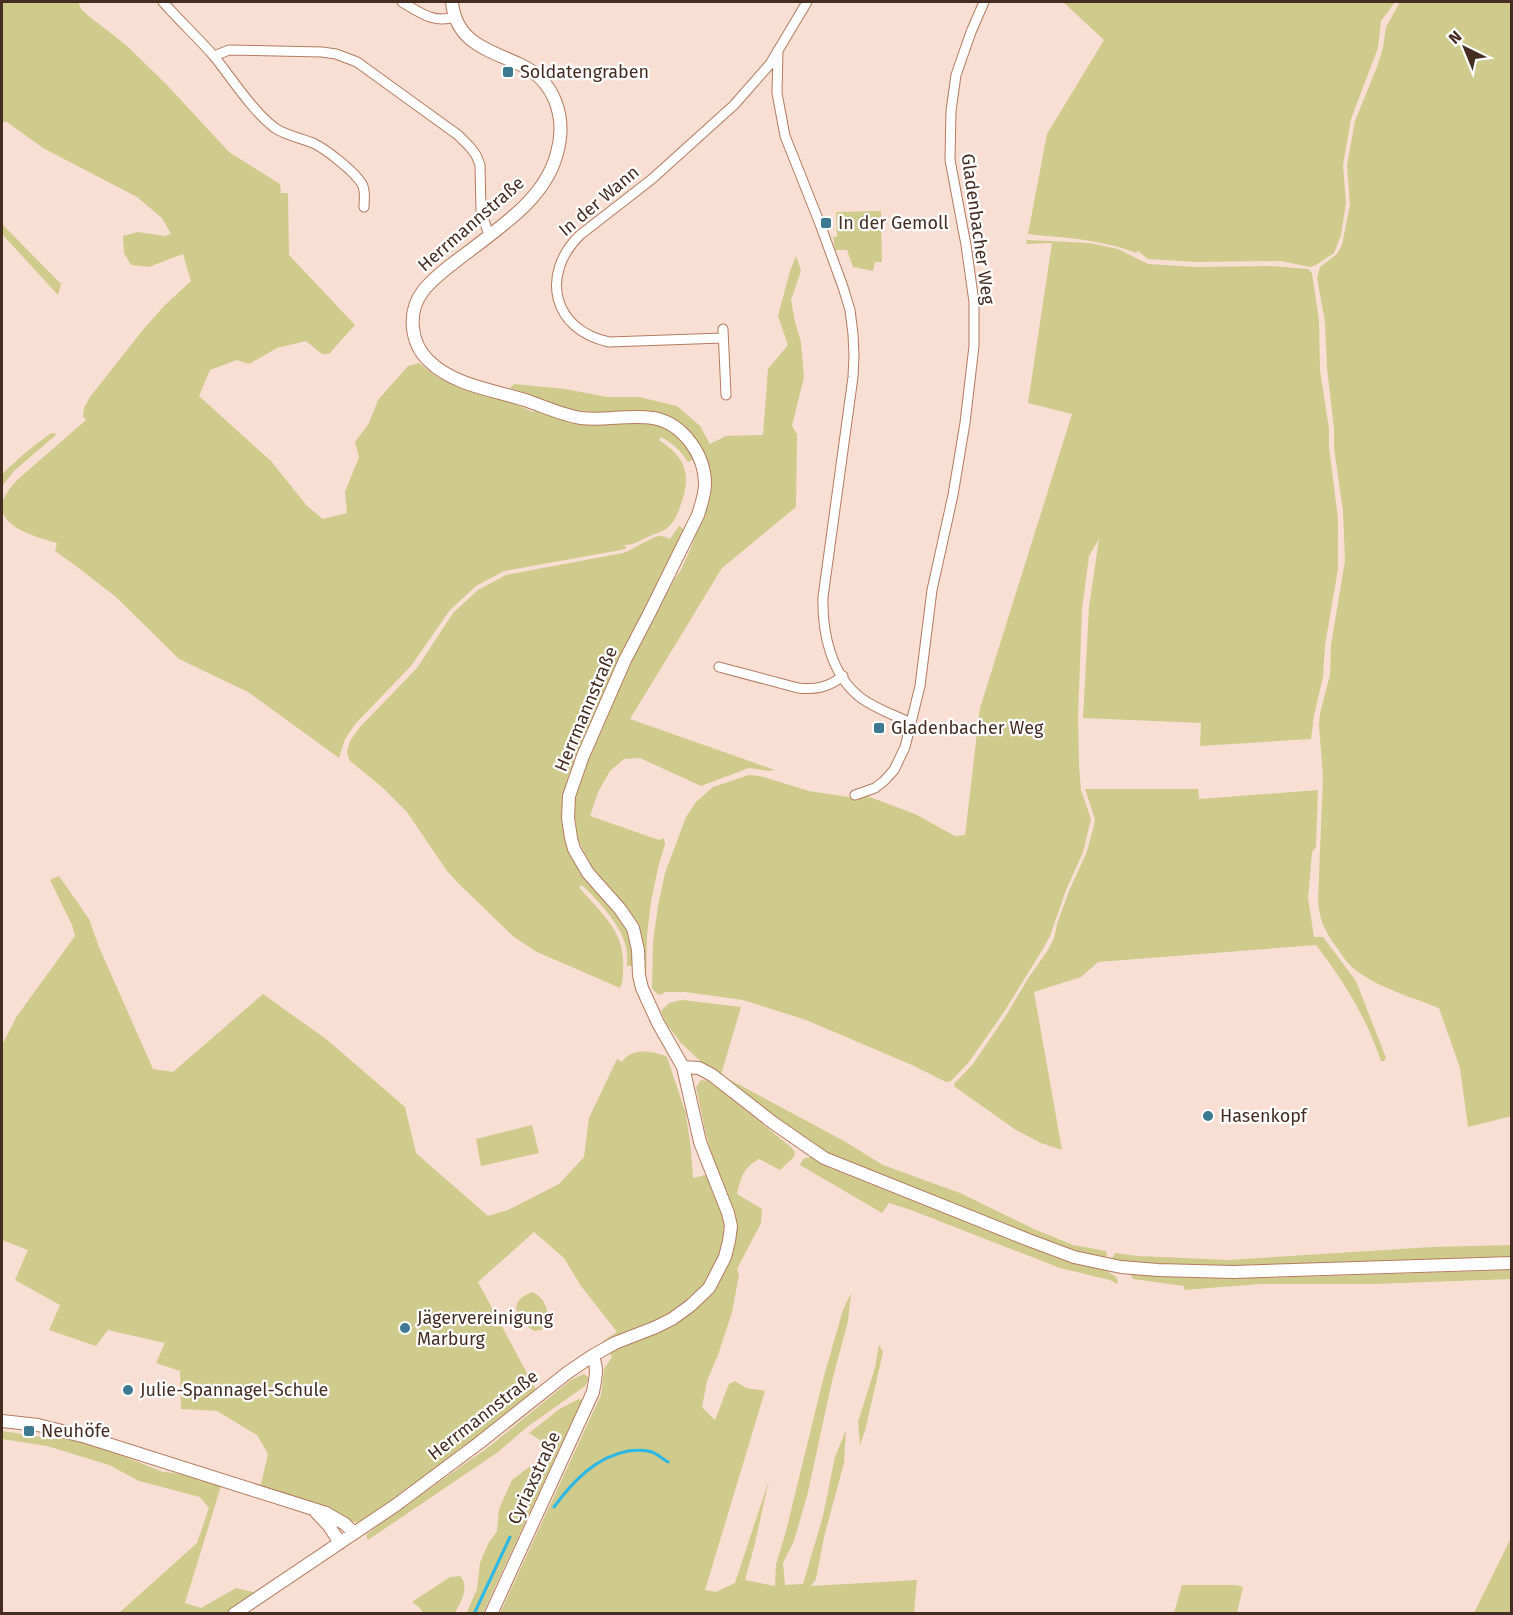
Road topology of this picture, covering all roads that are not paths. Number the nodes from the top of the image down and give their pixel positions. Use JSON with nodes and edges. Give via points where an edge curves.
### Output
{"nodes":[{"id":1,"x":163,"y":2,"type":"edge"},
{"id":2,"x":402,"y":2,"type":"edge"},
{"id":3,"x":452,"y":2,"type":"edge"},
{"id":4,"x":807,"y":2,"type":"edge"},
{"id":5,"x":984,"y":2,"type":"edge"},
{"id":6,"x":456,"y":16,"type":"junction"},
{"id":7,"x":778,"y":50,"type":"junction"},
{"id":8,"x":214,"y":56,"type":"junction"},
{"id":9,"x":364,"y":207,"type":"dead end"},
{"id":10,"x":489,"y":236,"type":"junction"},
{"id":11,"x":726,"y":395,"type":"dead end"},
{"id":12,"x":719,"y":667,"type":"dead end"},
{"id":13,"x":843,"y":676,"type":"junction"},
{"id":14,"x":911,"y":723,"type":"junction"},
{"id":15,"x":855,"y":795,"type":"dead end"},
{"id":16,"x":683,"y":1068,"type":"junction"},
{"id":17,"x":1512,"y":1263,"type":"edge"},
{"id":18,"x":592,"y":1356,"type":"junction"},
{"id":19,"x":2,"y":1421,"type":"edge"},
{"id":20,"x":316,"y":1511,"type":"junction"},
{"id":21,"x":354,"y":1533,"type":"junction"},
{"id":22,"x":340,"y":1543,"type":"junction"},
{"id":23,"x":234,"y":1614,"type":"edge"},
{"id":24,"x":491,"y":1614,"type":"edge"}],
"edges":[{"from":1,"to":8,"type":"street"},
{"from":2,"to":6,"type":"street","via":[[429,18]]},
{"from":3,"to":6,"type":"street","name":"Herrmannstraße"},
{"from":4,"to":7,"type":"street","name":"In der Wann"},
{"from":5,"to":14,"type":"street","name":"Gladenbacher Weg","via":[[956,75],[951,111],[950,160],[972,284],[974,346],[953,495],[932,590],[920,686]]},
{"from":6,"to":10,"type":"street","name":"Herrmannstraße","via":[[476,44],[521,65],[540,80],[551,92],[560,116],[557,153],[545,179],[519,211]]},
{"from":7,"to":11,"type":"street","name":"In der Wann","via":[[766,70],[734,105],[652,179],[572,242],[557,273],[558,299],[567,317],[599,340],[723,333]]},
{"from":7,"to":13,"type":"street","via":[[777,93],[785,136],[843,287],[853,334],[853,377],[823,597],[830,652]]},
{"from":8,"to":9,"type":"street","via":[[274,127],[322,148],[357,178],[364,190]]},
{"from":8,"to":10,"type":"street","via":[[229,50],[322,52],[357,62],[470,147],[480,165],[482,210]]},
{"from":10,"to":16,"type":"street","name":"Herrmannstraße","via":[[436,277],[417,303],[413,332],[428,360],[457,379],[566,414],[595,419],[654,418],[665,422],[686,437],[704,473],[698,515],[625,660],[577,771],[568,807],[574,849],[588,873],[633,928],[642,987]]},
{"from":12,"to":13,"type":"street","via":[[809,689],[829,686]]},
{"from":13,"to":14,"type":"street","via":[[863,699]]},
{"from":14,"to":15,"type":"street","name":"Gladenbacher Weg","via":[[894,770],[875,788]]},
{"from":16,"to":17,"type":"street","via":[[699,1068],[712,1075],[824,1158],[1074,1257],[1131,1268],[1233,1272]]},
{"from":16,"to":18,"type":"street","name":"Herrmannstraße","via":[[700,1142],[728,1213],[730,1234],[725,1257],[709,1288],[690,1306],[672,1319]]},
{"from":18,"to":21,"type":"street","name":"Herrmannstraße"},
{"from":18,"to":24,"type":"street","name":"Cyriaxstraße","via":[[596,1362],[593,1392]]},
{"from":19,"to":20,"type":"street","via":[[86,1437]]},
{"from":20,"to":21,"type":"street","via":[[333,1516]]},
{"from":20,"to":22,"type":"street"},
{"from":21,"to":22,"type":"street","name":"Herrmannstraße"},
{"from":22,"to":23,"type":"street","name":"Herrmannstraße"}]}
